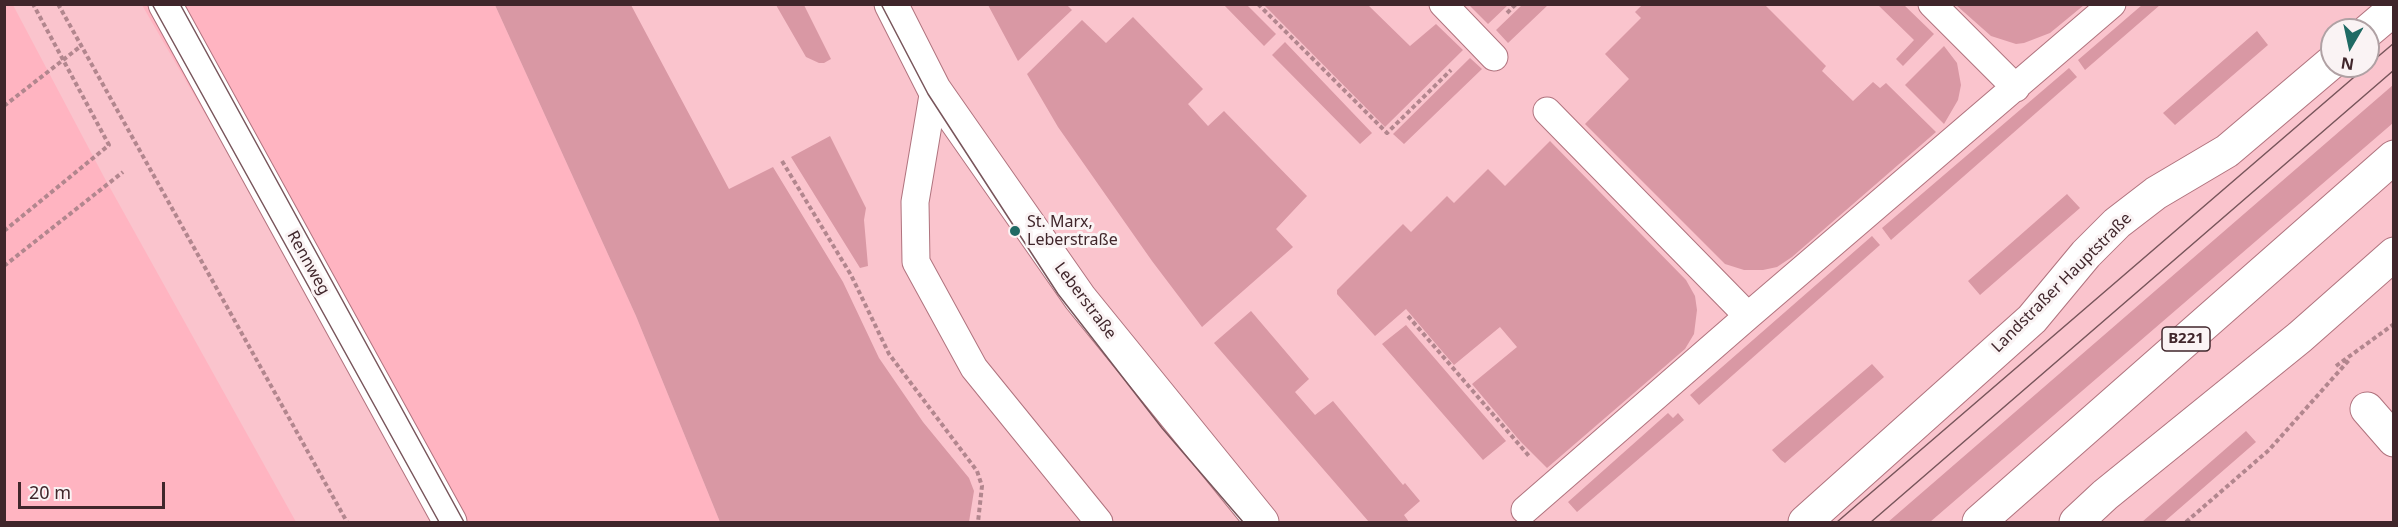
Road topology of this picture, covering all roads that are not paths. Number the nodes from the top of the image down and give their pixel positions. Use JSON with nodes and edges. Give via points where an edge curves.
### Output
{"nodes":[{"id":1,"x":165,"y":4,"type":"edge"},
{"id":2,"x":891,"y":4,"type":"edge"},
{"id":3,"x":1443,"y":4,"type":"edge"},
{"id":4,"x":1932,"y":4,"type":"edge"},
{"id":5,"x":2112,"y":4,"type":"edge"},
{"id":6,"x":2394,"y":9,"type":"edge"},
{"id":7,"x":2380,"y":21,"type":"edge"},
{"id":8,"x":1487,"y":49,"type":"road end"},
{"id":9,"x":2320,"y":72,"type":"edge"},
{"id":10,"x":2016,"y":88,"type":"junction"},
{"id":11,"x":934,"y":89,"type":"junction"},
{"id":12,"x":1548,"y":111,"type":"dead end"},
{"id":13,"x":2394,"y":157,"type":"edge"},
{"id":14,"x":2394,"y":254,"type":"edge"},
{"id":15,"x":1748,"y":316,"type":"junction"},
{"id":16,"x":2367,"y":409,"type":"dead end"},
{"id":17,"x":2394,"y":440,"type":"edge"},
{"id":18,"x":1525,"y":510,"type":"dead end"},
{"id":19,"x":450,"y":522,"type":"edge"},
{"id":20,"x":1099,"y":522,"type":"edge"},
{"id":21,"x":1262,"y":522,"type":"edge"},
{"id":22,"x":1805,"y":522,"type":"edge"},
{"id":23,"x":1979,"y":522,"type":"edge"},
{"id":24,"x":2076,"y":522,"type":"edge"}],
"edges":[{"from":1,"to":19,"type":"main road","name":"Rennweg"},
{"from":2,"to":11,"type":"main road","name":"Leberstraße"},
{"from":3,"to":8,"type":"lane"},
{"from":4,"to":10,"type":"lane"},
{"from":5,"to":10,"type":"lane"},
{"from":6,"to":7,"type":"main road"},
{"from":9,"to":22,"type":"main road","name":"Landstraßer Hauptstraße","via":[[2228,151],[2156,193],[2117,223],[2032,319]]},
{"from":10,"to":15,"type":"lane"},
{"from":11,"to":20,"type":"lane","via":[[915,202],[916,262],[974,368]]},
{"from":11,"to":21,"type":"main road","name":"Leberstraße","via":[[1080,298]]},
{"from":12,"to":15,"type":"lane"},
{"from":13,"to":23,"type":"main road","number":"B221"},
{"from":14,"to":24,"type":"main road"},
{"from":15,"to":18,"type":"lane"},
{"from":16,"to":17,"type":"main road"}]}
